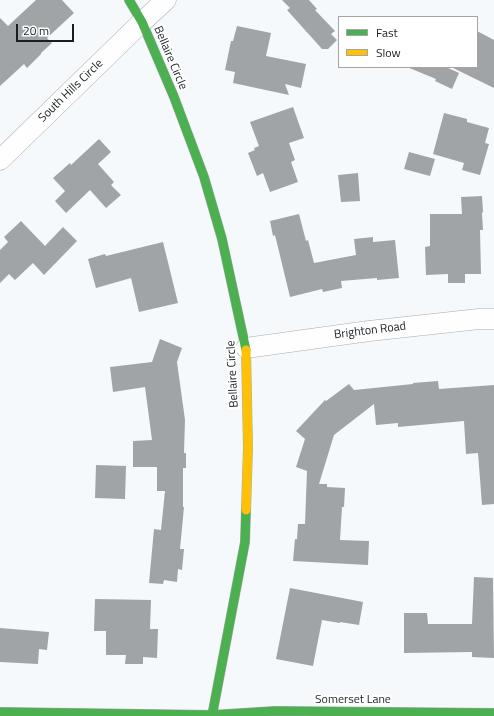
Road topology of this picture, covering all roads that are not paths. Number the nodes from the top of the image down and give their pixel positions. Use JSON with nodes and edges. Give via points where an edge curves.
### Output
{"nodes":[{"id":1,"x":129,"y":0,"type":"edge"},
{"id":2,"x":166,"y":0,"type":"edge"},
{"id":3,"x":142,"y":22,"type":"junction"},
{"id":4,"x":0,"y":160,"type":"edge"},
{"id":5,"x":494,"y":319,"type":"edge"},
{"id":6,"x":246,"y":348,"type":"junction"},
{"id":7,"x":0,"y":712,"type":"edge"},
{"id":8,"x":494,"y":713,"type":"edge"},
{"id":9,"x":212,"y":716,"type":"edge"}],
"edges":[{"from":1,"to":3,"type":"street","name":"Bellaire Circle"},
{"from":2,"to":3,"type":"street","name":"South Hills Circle"},
{"from":3,"to":4,"type":"street","name":"South Hills Circle"},
{"from":3,"to":6,"type":"street","name":"Bellaire Circle","via":[[204,177],[222,239]]},
{"from":5,"to":6,"type":"street","name":"Brighton Road","via":[[369,331]]},
{"from":6,"to":9,"type":"street","name":"Bellaire Circle","via":[[248,447],[245,542]]},
{"from":7,"to":9,"type":"street"},
{"from":8,"to":9,"type":"street","name":"Somerset Lane","via":[[275,711]]}]}
